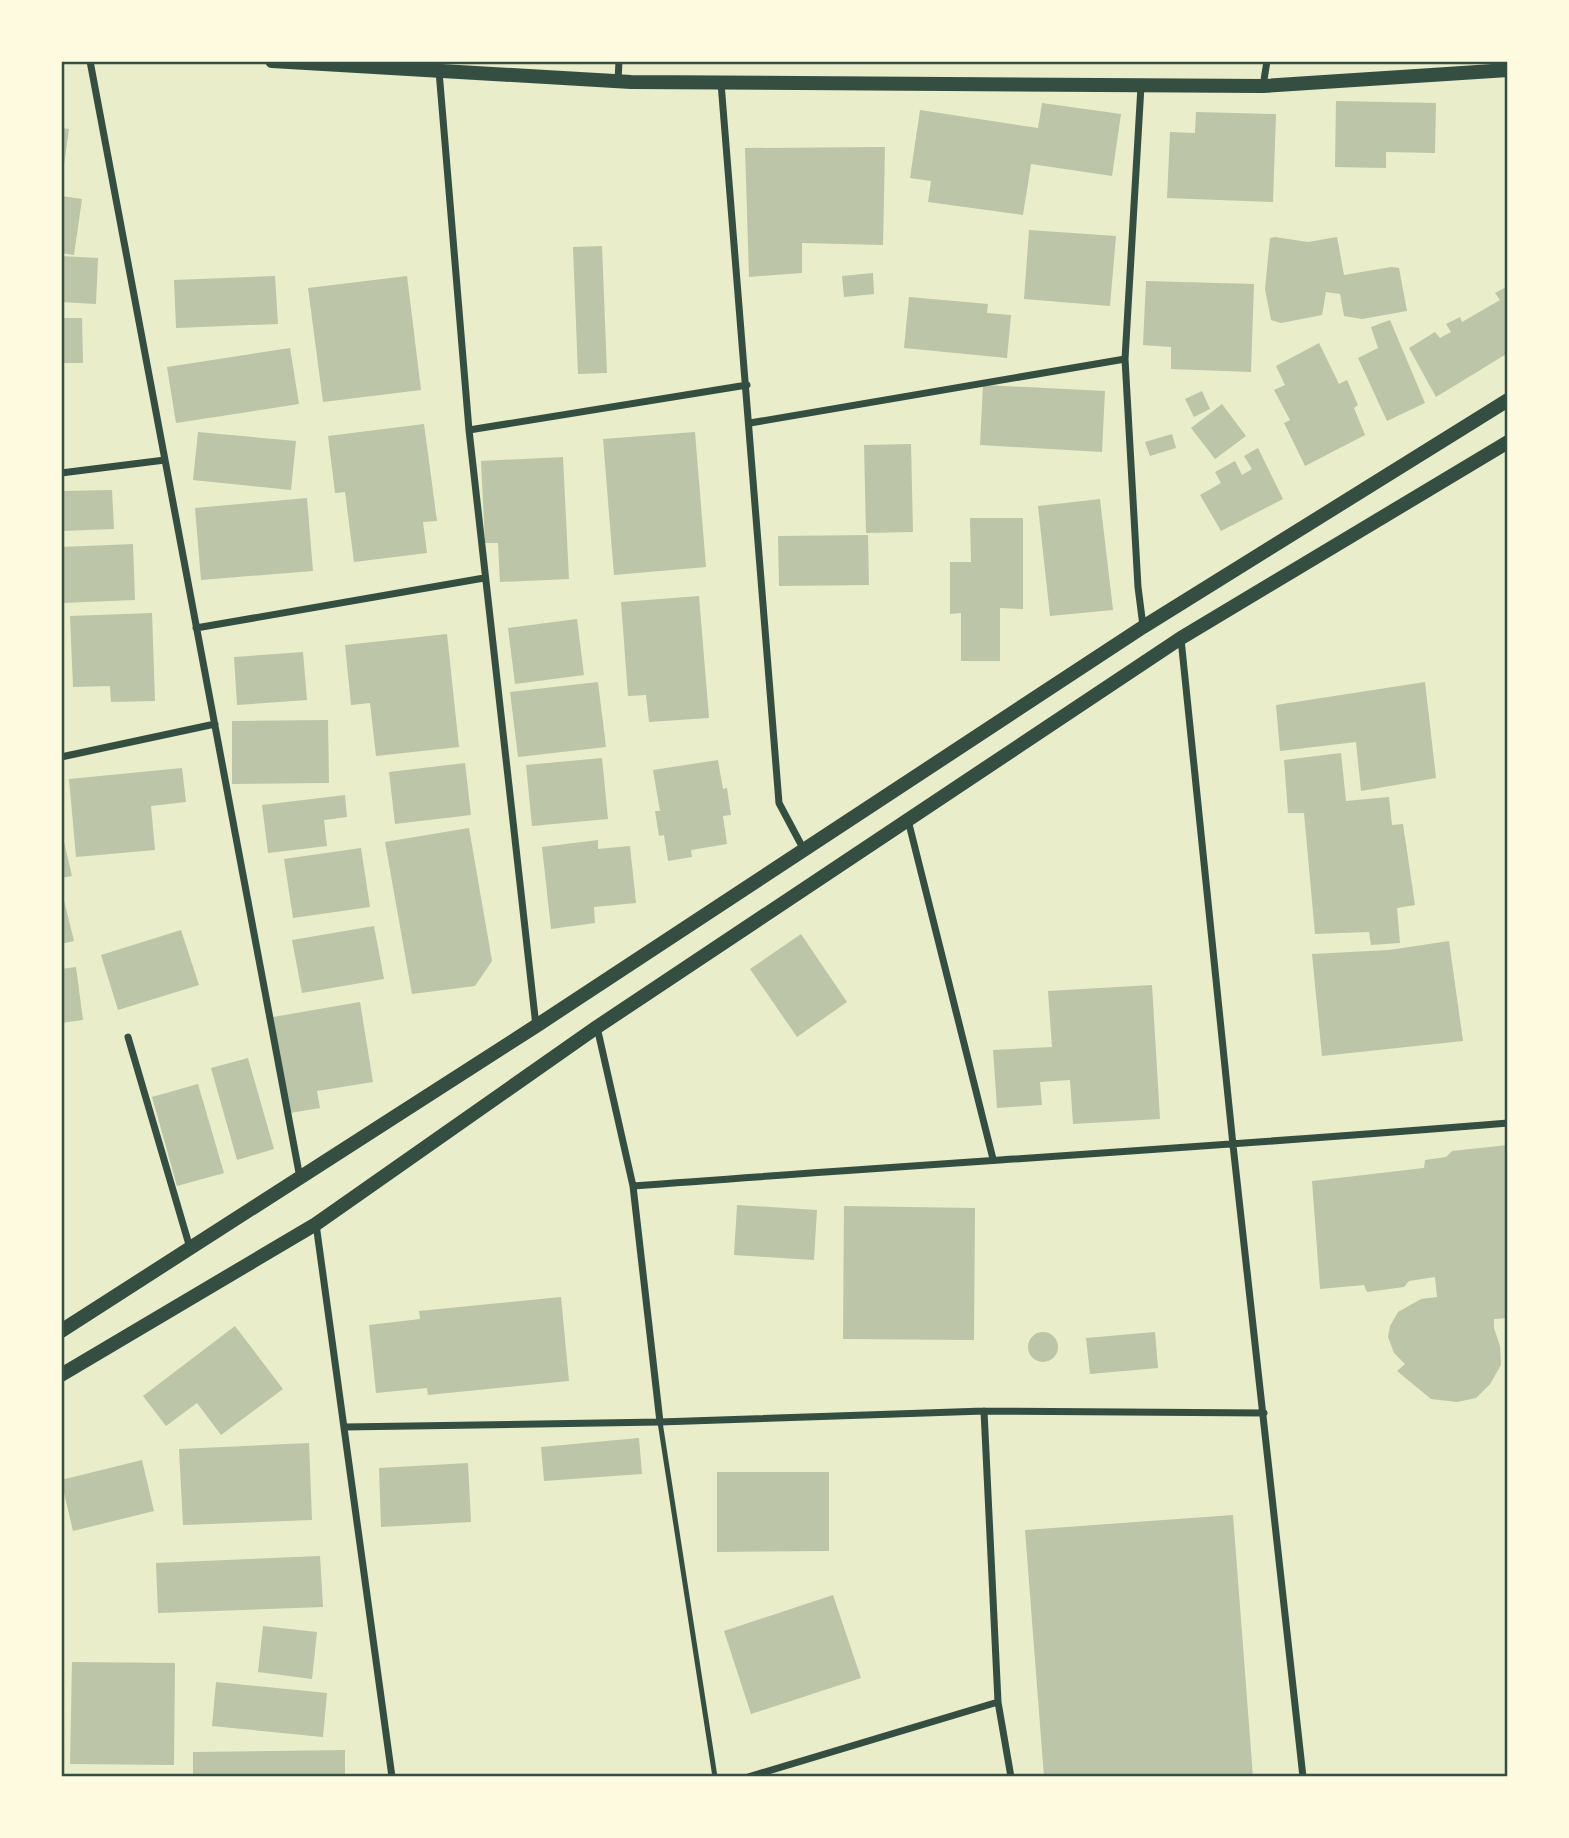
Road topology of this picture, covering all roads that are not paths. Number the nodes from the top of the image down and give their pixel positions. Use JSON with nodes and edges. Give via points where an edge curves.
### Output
{"nodes":[{"id":1,"x":90,"y":61,"type":"edge"},
{"id":2,"x":272,"y":61,"type":"edge"},
{"id":3,"x":620,"y":61,"type":"edge"},
{"id":4,"x":1267,"y":61,"type":"edge"},
{"id":5,"x":304,"y":62,"type":"edge"},
{"id":6,"x":439,"y":71,"type":"junction"},
{"id":7,"x":1508,"y":71,"type":"edge"},
{"id":8,"x":618,"y":81,"type":"junction"},
{"id":9,"x":721,"y":82,"type":"junction"},
{"id":10,"x":1141,"y":86,"type":"junction"},
{"id":11,"x":1263,"y":86,"type":"junction"},
{"id":12,"x":1125,"y":359,"type":"junction"},
{"id":13,"x":747,"y":385,"type":"junction"},
{"id":14,"x":1508,"y":400,"type":"edge"},
{"id":15,"x":750,"y":423,"type":"junction"},
{"id":16,"x":469,"y":430,"type":"junction"},
{"id":17,"x":1508,"y":442,"type":"edge"},
{"id":18,"x":164,"y":460,"type":"junction"},
{"id":19,"x":61,"y":473,"type":"edge"},
{"id":20,"x":484,"y":578,"type":"junction"},
{"id":21,"x":1143,"y":627,"type":"junction"},
{"id":22,"x":196,"y":628,"type":"junction"},
{"id":23,"x":1181,"y":638,"type":"junction"},
{"id":24,"x":215,"y":724,"type":"junction"},
{"id":25,"x":61,"y":757,"type":"edge"},
{"id":26,"x":908,"y":819,"type":"junction"},
{"id":27,"x":804,"y":851,"type":"junction"},
{"id":28,"x":536,"y":1026,"type":"junction"},
{"id":29,"x":597,"y":1027,"type":"junction"},
{"id":30,"x":128,"y":1037,"type":"dead end"},
{"id":31,"x":1508,"y":1123,"type":"edge"},
{"id":32,"x":1233,"y":1145,"type":"junction"},
{"id":33,"x":993,"y":1159,"type":"junction"},
{"id":34,"x":300,"y":1178,"type":"junction"},
{"id":35,"x":633,"y":1186,"type":"junction"},
{"id":36,"x":316,"y":1223,"type":"junction"},
{"id":37,"x":190,"y":1248,"type":"junction"},
{"id":38,"x":61,"y":1331,"type":"edge"},
{"id":39,"x":61,"y":1375,"type":"edge"},
{"id":40,"x":984,"y":1412,"type":"junction"},
{"id":41,"x":1264,"y":1413,"type":"junction"},
{"id":42,"x":660,"y":1422,"type":"junction"},
{"id":43,"x":345,"y":1427,"type":"junction"},
{"id":44,"x":998,"y":1702,"type":"junction"},
{"id":45,"x":392,"y":1777,"type":"edge"},
{"id":46,"x":715,"y":1777,"type":"edge"},
{"id":47,"x":748,"y":1777,"type":"edge"},
{"id":48,"x":1011,"y":1777,"type":"edge"},
{"id":49,"x":1303,"y":1777,"type":"edge"}],
"edges":[{"from":1,"to":18,"type":"street"},
{"from":2,"to":5,"type":"main road"},
{"from":3,"to":8,"type":"street"},
{"from":4,"to":11,"type":"street"},
{"from":5,"to":6,"type":"main road"},
{"from":6,"to":8,"type":"main road"},
{"from":6,"to":16,"type":"street"},
{"from":7,"to":11,"type":"main road"},
{"from":8,"to":9,"type":"main road"},
{"from":9,"to":10,"type":"main road"},
{"from":9,"to":13,"type":"street"},
{"from":10,"to":11,"type":"main road"},
{"from":10,"to":12,"type":"street"},
{"from":12,"to":15,"type":"street"},
{"from":12,"to":21,"type":"street"},
{"from":13,"to":15,"type":"street"},
{"from":13,"to":16,"type":"street"},
{"from":14,"to":21,"type":"main road"},
{"from":15,"to":27,"type":"street","via":[[779,803]]},
{"from":16,"to":20,"type":"street"},
{"from":17,"to":23,"type":"main road"},
{"from":18,"to":19,"type":"street"},
{"from":18,"to":22,"type":"street"},
{"from":20,"to":22,"type":"street"},
{"from":20,"to":28,"type":"street"},
{"from":21,"to":27,"type":"main road"},
{"from":22,"to":24,"type":"street"},
{"from":23,"to":26,"type":"main road"},
{"from":23,"to":32,"type":"street"},
{"from":24,"to":25,"type":"street"},
{"from":24,"to":34,"type":"street"},
{"from":26,"to":29,"type":"main road"},
{"from":26,"to":33,"type":"street"},
{"from":27,"to":28,"type":"main road"},
{"from":28,"to":34,"type":"main road"},
{"from":29,"to":35,"type":"street"},
{"from":29,"to":36,"type":"main road"},
{"from":30,"to":37,"type":"street"},
{"from":31,"to":32,"type":"street"},
{"from":32,"to":33,"type":"street"},
{"from":32,"to":41,"type":"street"},
{"from":33,"to":35,"type":"street"},
{"from":34,"to":37,"type":"main road"},
{"from":35,"to":42,"type":"street"},
{"from":36,"to":39,"type":"main road"},
{"from":36,"to":43,"type":"street"},
{"from":37,"to":38,"type":"main road"},
{"from":40,"to":41,"type":"street"},
{"from":40,"to":42,"type":"street"},
{"from":40,"to":44,"type":"street"},
{"from":41,"to":49,"type":"street"},
{"from":42,"to":43,"type":"street"},
{"from":42,"to":46,"type":"lane"},
{"from":43,"to":45,"type":"street"},
{"from":44,"to":47,"type":"street"},
{"from":44,"to":48,"type":"street"}]}
